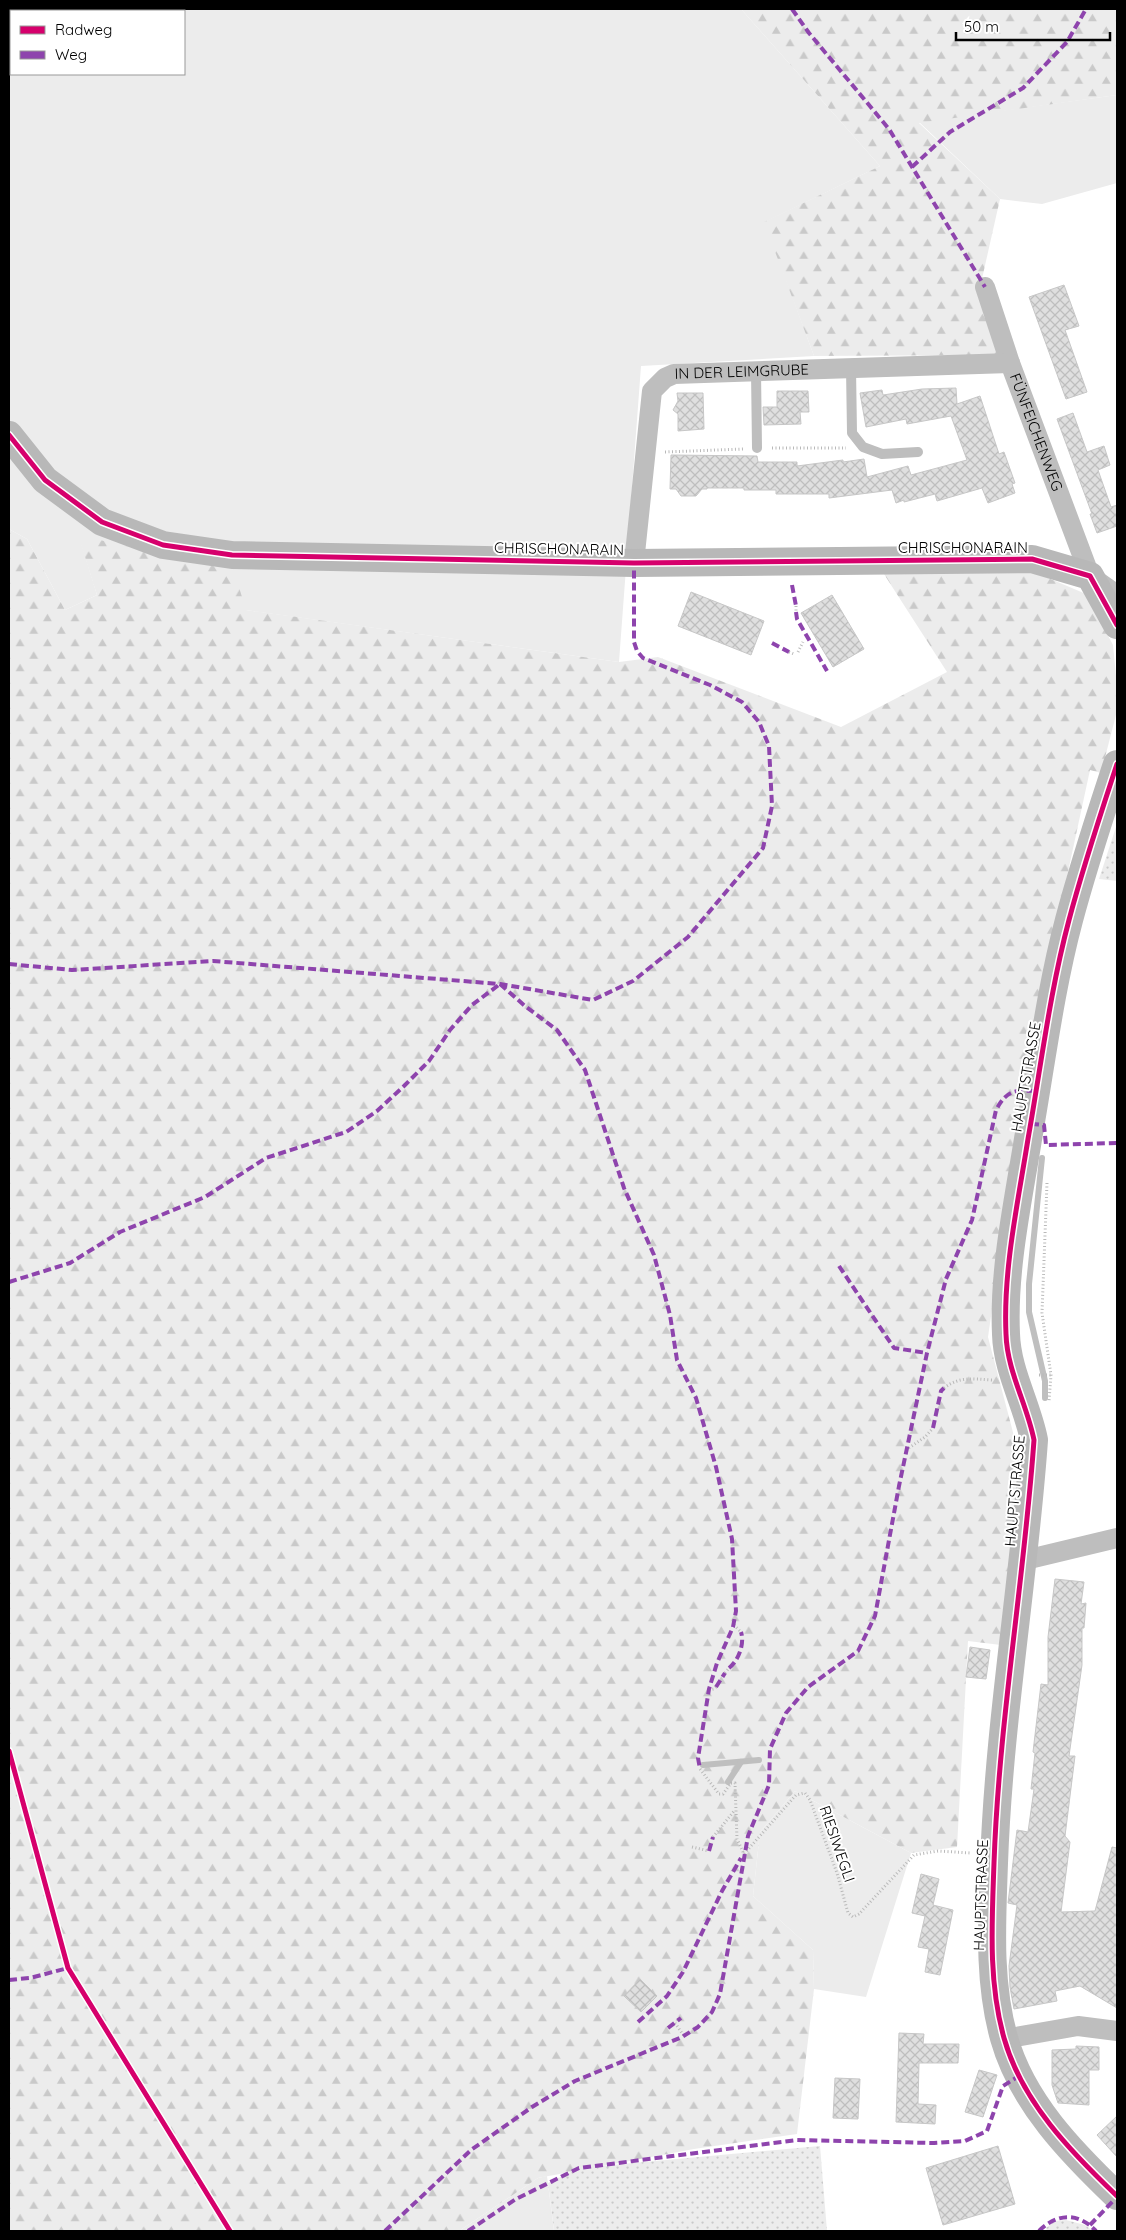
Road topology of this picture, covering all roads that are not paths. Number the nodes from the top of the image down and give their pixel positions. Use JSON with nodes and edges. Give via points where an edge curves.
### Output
{"nodes":[{"id":1,"x":985,"y":287,"type":"dead end"},
{"id":2,"x":1010,"y":363,"type":"junction"},
{"id":3,"x":851,"y":368,"type":"junction"},
{"id":4,"x":756,"y":371,"type":"junction"},
{"id":5,"x":9,"y":435,"type":"edge"},
{"id":6,"x":757,"y":448,"type":"dead end"},
{"id":7,"x":918,"y":452,"type":"dead end"},
{"id":8,"x":634,"y":563,"type":"junction"},
{"id":9,"x":1090,"y":576,"type":"junction"},
{"id":10,"x":1117,"y":595,"type":"edge"},
{"id":11,"x":1117,"y":625,"type":"edge"},
{"id":12,"x":1117,"y":764,"type":"edge"},
{"id":13,"x":1117,"y":1538,"type":"edge"},
{"id":14,"x":1021,"y":1561,"type":"junction"},
{"id":15,"x":1117,"y":2031,"type":"edge"},
{"id":16,"x":1004,"y":2040,"type":"junction"},
{"id":17,"x":1117,"y":2196,"type":"edge"}],
"edges":[{"from":1,"to":2,"type":"street","name":"FÜNFEICHENWEG"},
{"from":2,"to":3,"type":"street","name":"IN DER LEIMGRUBE"},
{"from":2,"to":9,"type":"street","name":"FÜNFEICHENWEG"},
{"from":3,"to":4,"type":"street","name":"IN DER LEIMGRUBE"},
{"from":3,"to":7,"type":"lane","via":[[852,433],[863,447],[882,454]]},
{"from":4,"to":6,"type":"lane"},
{"from":4,"to":8,"type":"street","name":"IN DER LEIMGRUBE","via":[[674,374],[657,383],[652,391]]},
{"from":5,"to":8,"type":"street","name":"CHRISCHONARAIN","via":[[45,480],[102,522],[163,545],[232,555]]},
{"from":8,"to":9,"type":"street","name":"CHRISCHONARAIN","via":[[1032,559]]},
{"from":9,"to":10,"type":"street"},
{"from":9,"to":11,"type":"street"},
{"from":12,"to":14,"type":"street","name":"HAUPTSTRASSE","via":[[1069,920],[1014,1220],[1006,1336],[1028,1378],[1034,1440]]},
{"from":13,"to":14,"type":"street"},
{"from":14,"to":16,"type":"street","name":"HAUPTSTRASSE","via":[[999,1765],[994,1854],[992,1982]]},
{"from":15,"to":16,"type":"street","via":[[1078,2026]]},
{"from":16,"to":17,"type":"street","name":"HAUPTSTRASSE","via":[[1019,2076],[1050,2126]]}]}
